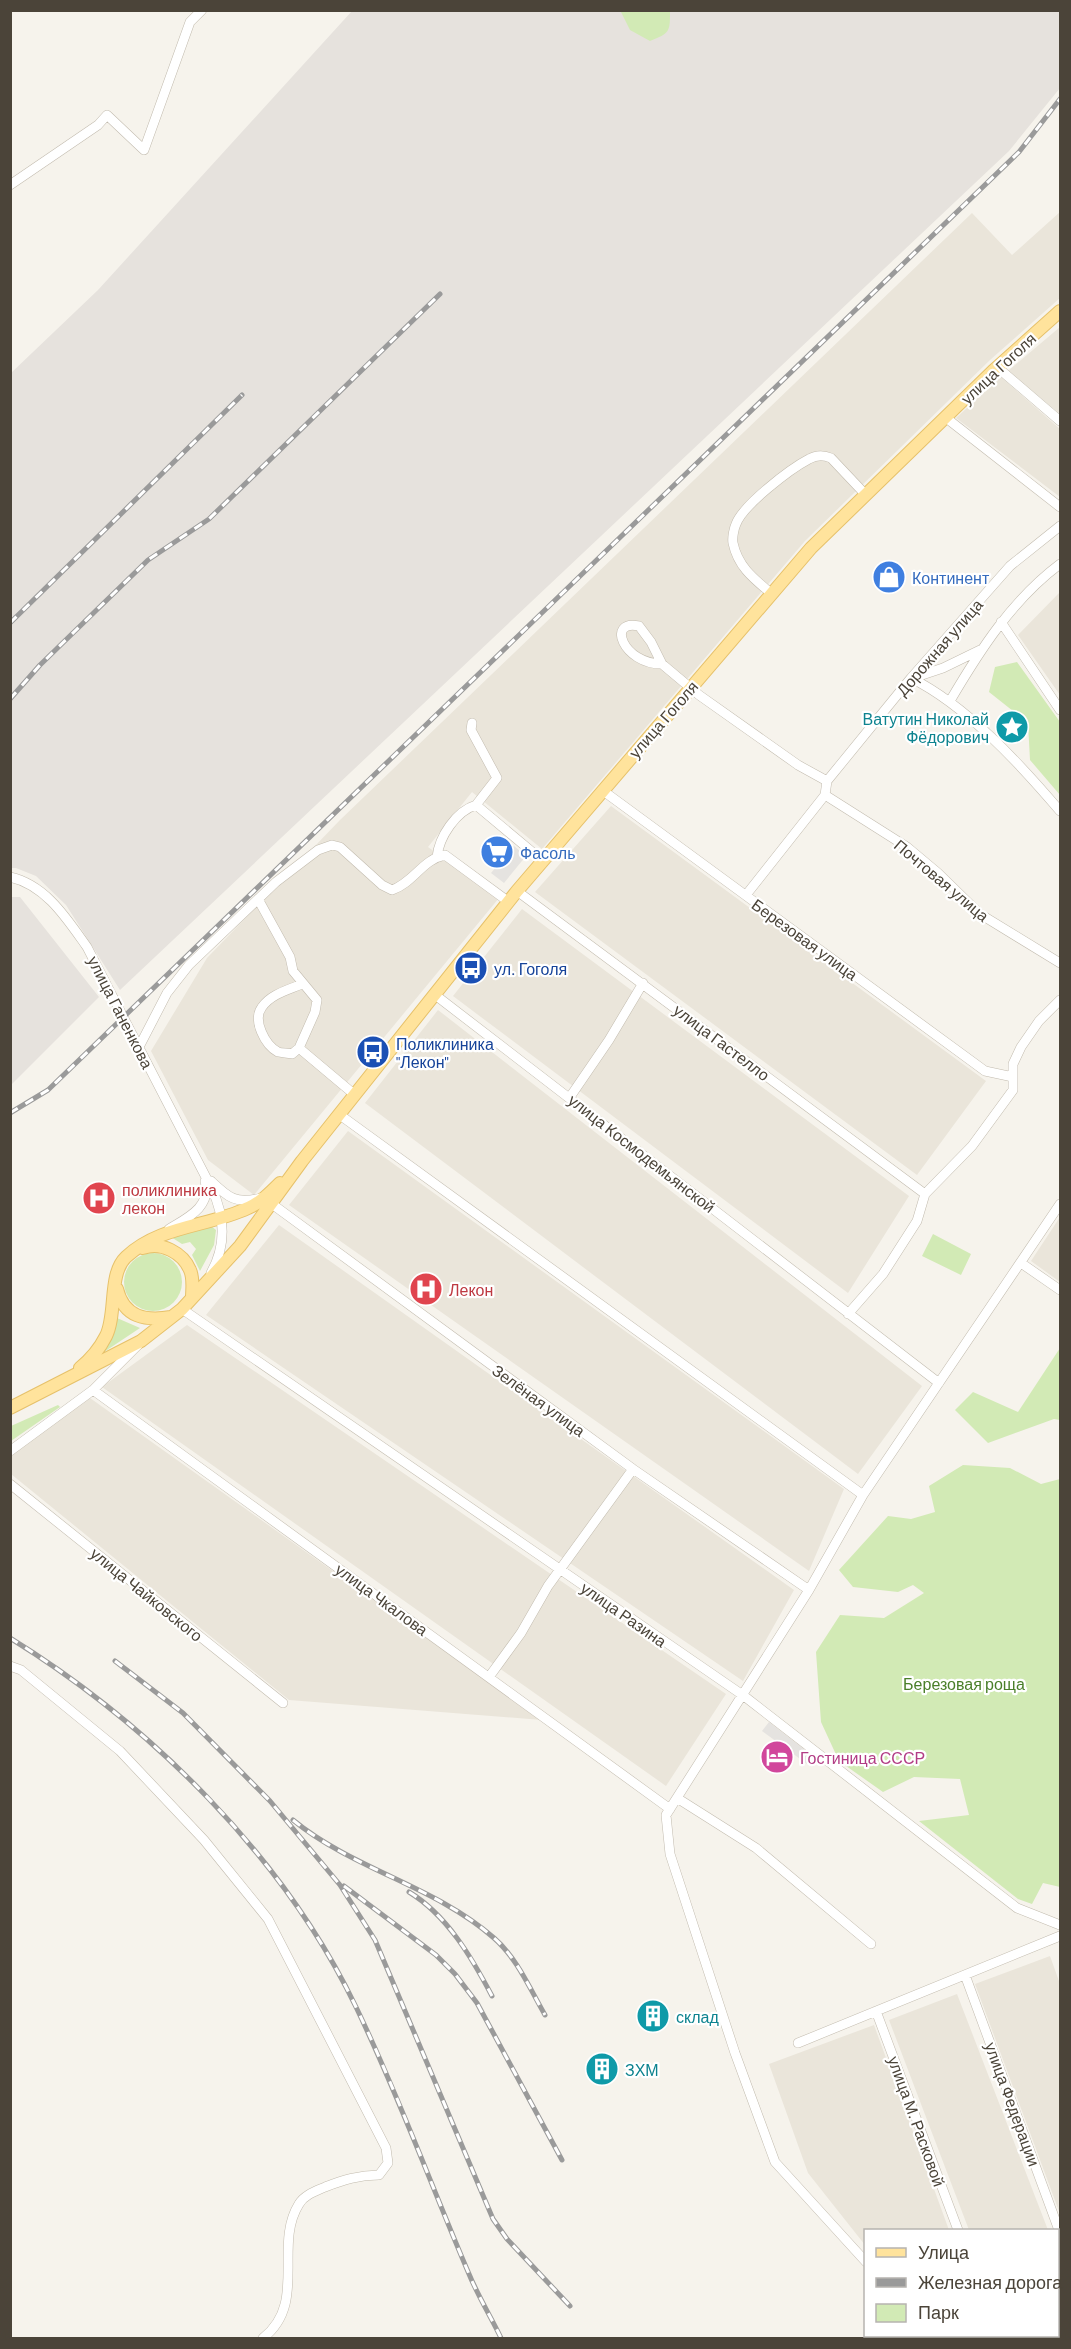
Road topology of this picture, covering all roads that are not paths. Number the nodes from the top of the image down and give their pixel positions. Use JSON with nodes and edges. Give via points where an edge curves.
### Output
{"nodes":[{"id":1,"x":202,"y":10,"type":"edge"},
{"id":2,"x":10,"y":185,"type":"edge"},
{"id":3,"x":1060,"y":311,"type":"edge"},
{"id":4,"x":997,"y":367,"type":"junction"},
{"id":5,"x":945,"y":417,"type":"junction"},
{"id":6,"x":1060,"y":421,"type":"edge"},
{"id":7,"x":866,"y":494,"type":"junction"},
{"id":8,"x":1060,"y":507,"type":"edge"},
{"id":9,"x":1060,"y":526,"type":"edge"},
{"id":10,"x":1060,"y":564,"type":"edge"},
{"id":11,"x":772,"y":594,"type":"junction"},
{"id":12,"x":1001,"y":622,"type":"junction"},
{"id":13,"x":980,"y":650,"type":"junction"},
{"id":14,"x":662,"y":664,"type":"junction"},
{"id":15,"x":911,"y":678,"type":"junction"},
{"id":16,"x":690,"y":688,"type":"junction"},
{"id":17,"x":950,"y":701,"type":"junction"},
{"id":18,"x":1060,"y":710,"type":"edge"},
{"id":19,"x":472,"y":723,"type":"dead end"},
{"id":20,"x":827,"y":781,"type":"junction"},
{"id":21,"x":602,"y":790,"type":"junction"},
{"id":22,"x":825,"y":795,"type":"junction"},
{"id":23,"x":476,"y":805,"type":"junction"},
{"id":24,"x":1060,"y":811,"type":"edge"},
{"id":25,"x":436,"y":857,"type":"junction"},
{"id":26,"x":543,"y":861,"type":"junction"},
{"id":27,"x":10,"y":877,"type":"edge"},
{"id":28,"x":517,"y":891,"type":"junction"},
{"id":29,"x":746,"y":896,"type":"junction"},
{"id":30,"x":258,"y":899,"type":"junction"},
{"id":31,"x":509,"y":902,"type":"junction"},
{"id":32,"x":1060,"y":963,"type":"edge"},
{"id":33,"x":643,"y":983,"type":"junction"},
{"id":34,"x":302,"y":984,"type":"junction"},
{"id":35,"x":434,"y":994,"type":"junction"},
{"id":36,"x":1060,"y":1000,"type":"edge"},
{"id":37,"x":139,"y":1047,"type":"junction"},
{"id":38,"x":299,"y":1048,"type":"junction"},
{"id":39,"x":1013,"y":1077,"type":"junction"},
{"id":40,"x":355,"y":1095,"type":"junction"},
{"id":41,"x":570,"y":1097,"type":"junction"},
{"id":42,"x":340,"y":1115,"type":"junction"},
{"id":43,"x":202,"y":1173,"type":"junction"},
{"id":44,"x":926,"y":1194,"type":"junction"},
{"id":45,"x":269,"y":1200,"type":"junction"},
{"id":46,"x":1060,"y":1204,"type":"edge"},
{"id":47,"x":221,"y":1218,"type":"junction"},
{"id":48,"x":145,"y":1243,"type":"junction"},
{"id":49,"x":126,"y":1257,"type":"junction"},
{"id":50,"x":1021,"y":1263,"type":"junction"},
{"id":51,"x":116,"y":1279,"type":"junction"},
{"id":52,"x":204,"y":1286,"type":"junction"},
{"id":53,"x":1060,"y":1290,"type":"edge"},
{"id":54,"x":192,"y":1298,"type":"junction"},
{"id":55,"x":182,"y":1309,"type":"junction"},
{"id":56,"x":848,"y":1314,"type":"junction"},
{"id":57,"x":172,"y":1317,"type":"junction"},
{"id":58,"x":141,"y":1341,"type":"junction"},
{"id":59,"x":66,"y":1379,"type":"junction"},
{"id":60,"x":939,"y":1383,"type":"junction"},
{"id":61,"x":93,"y":1390,"type":"junction"},
{"id":62,"x":10,"y":1408,"type":"edge"},
{"id":63,"x":10,"y":1451,"type":"edge"},
{"id":64,"x":633,"y":1469,"type":"junction"},
{"id":65,"x":10,"y":1484,"type":"edge"},
{"id":66,"x":863,"y":1495,"type":"junction"},
{"id":67,"x":560,"y":1570,"type":"junction"},
{"id":68,"x":809,"y":1590,"type":"junction"},
{"id":69,"x":10,"y":1666,"type":"edge"},
{"id":70,"x":489,"y":1677,"type":"junction"},
{"id":71,"x":744,"y":1696,"type":"junction"},
{"id":72,"x":284,"y":1703,"type":"dead end"},
{"id":73,"x":677,"y":1798,"type":"junction"},
{"id":74,"x":670,"y":1809,"type":"junction"},
{"id":75,"x":1060,"y":1926,"type":"edge"},
{"id":76,"x":1060,"y":1936,"type":"edge"},
{"id":77,"x":871,"y":1944,"type":"dead end"},
{"id":78,"x":965,"y":1975,"type":"junction"},
{"id":79,"x":876,"y":2012,"type":"junction"},
{"id":80,"x":798,"y":2043,"type":"dead end"},
{"id":81,"x":958,"y":2229,"type":"edge"},
{"id":82,"x":1059,"y":2229,"type":"edge"},
{"id":83,"x":864,"y":2260,"type":"edge"},
{"id":84,"x":263,"y":2338,"type":"edge"}],
"edges":[{"from":1,"to":2,"type":"street","via":[[190,22],[144,150],[107,115],[98,126]]},
{"from":3,"to":4,"type":"main road","name":"улица Гоголя"},
{"from":4,"to":5,"type":"main road","name":"улица Гоголя"},
{"from":4,"to":6,"type":"street"},
{"from":5,"to":7,"type":"main road","name":"улица Гоголя"},
{"from":5,"to":8,"type":"street"},
{"from":7,"to":11,"type":"main road","name":"улица Гоголя","via":[[811,548]]},
{"from":7,"to":11,"type":"street","via":[[824,455],[810,458],[756,500],[736,524],[733,542],[746,573]]},
{"from":9,"to":15,"type":"street","name":"Дорожная улица","via":[[1010,566]]},
{"from":10,"to":12,"type":"street","via":[[1036,582]]},
{"from":11,"to":16,"type":"main road","name":"улица Гоголя"},
{"from":12,"to":13,"type":"street"},
{"from":12,"to":18,"type":"street"},
{"from":13,"to":15,"type":"street"},
{"from":13,"to":17,"type":"street"},
{"from":14,"to":14,"type":"street","via":[[639,626],[626,627],[622,640],[634,657]]},
{"from":14,"to":16,"type":"street"},
{"from":15,"to":17,"type":"street"},
{"from":15,"to":20,"type":"street","name":"Дорожная улица"},
{"from":16,"to":20,"type":"street","via":[[798,765]]},
{"from":16,"to":21,"type":"main road","name":"улица Гоголя"},
{"from":17,"to":24,"type":"street","via":[[1022,765]]},
{"from":19,"to":23,"type":"street","via":[[471,730],[497,778]]},
{"from":20,"to":22,"type":"street"},
{"from":21,"to":26,"type":"main road","name":"улица Гоголя"},
{"from":21,"to":29,"type":"street","name":"Березовая улица"},
{"from":22,"to":29,"type":"street"},
{"from":22,"to":32,"type":"street","name":"Почтовая улица","via":[[907,847],[980,914]]},
{"from":23,"to":25,"type":"street","via":[[458,816],[438,845]]},
{"from":23,"to":26,"type":"street"},
{"from":25,"to":30,"type":"street","via":[[401,888],[392,890],[340,846],[333,845],[318,850]]},
{"from":25,"to":31,"type":"street","via":[[446,855]]},
{"from":26,"to":28,"type":"main road","name":"улица Гоголя"},
{"from":27,"to":37,"type":"street","name":"улица Ганенкова","via":[[33,884],[62,912],[87,947]]},
{"from":28,"to":31,"type":"main road","name":"улица Гоголя"},
{"from":28,"to":33,"type":"street","name":"улица Гастелло"},
{"from":29,"to":39,"type":"street","name":"Березовая улица","via":[[985,1071]]},
{"from":30,"to":34,"type":"street"},
{"from":30,"to":37,"type":"street","via":[[189,965],[167,993]]},
{"from":31,"to":35,"type":"main road","name":"улица Гоголя"},
{"from":33,"to":41,"type":"street"},
{"from":33,"to":44,"type":"street","name":"улица Гастелло"},
{"from":34,"to":38,"type":"street","via":[[317,1000]]},
{"from":34,"to":38,"type":"street","via":[[276,994],[261,1008],[258,1023],[264,1037],[278,1052],[292,1054]]},
{"from":35,"to":40,"type":"main road","name":"улица Гоголя"},
{"from":35,"to":41,"type":"street","name":"улица Космодемьянской"},
{"from":36,"to":39,"type":"street","via":[[1039,1020],[1021,1047],[1013,1064]]},
{"from":37,"to":43,"type":"street","name":"улица Ганенкова"},
{"from":38,"to":40,"type":"street"},
{"from":39,"to":44,"type":"street","via":[[1013,1090],[972,1146]]},
{"from":40,"to":42,"type":"main road","name":"улица Гоголя"},
{"from":41,"to":56,"type":"street","name":"улица Космодемьянской"},
{"from":42,"to":45,"type":"main road","name":"улица Гоголя"},
{"from":42,"to":66,"type":"street"},
{"from":43,"to":45,"type":"street","via":[[228,1197],[241,1201]]},
{"from":43,"to":47,"type":"street","name":"улица Ганенкова","via":[[219,1203]]},
{"from":43,"to":48,"type":"street","via":[[207,1189],[200,1208]]},
{"from":44,"to":56,"type":"street","via":[[917,1221],[883,1274]]},
{"from":45,"to":47,"type":"main road"},
{"from":45,"to":52,"type":"main road","via":[[240,1246]]},
{"from":45,"to":64,"type":"street","name":"Зелёная улица"},
{"from":46,"to":50,"type":"street"},
{"from":47,"to":48,"type":"main road"},
{"from":47,"to":52,"type":"street","name":"улица Ганенкова","via":[[220,1252]]},
{"from":48,"to":49,"type":"main road"},
{"from":49,"to":51,"type":"main road"},
{"from":49,"to":54,"type":"main road","via":[[146,1246],[173,1250],[191,1271]]},
{"from":50,"to":53,"type":"street"},
{"from":50,"to":60,"type":"street"},
{"from":51,"to":57,"type":"main road","via":[[123,1305],[132,1313],[146,1319]]},
{"from":51,"to":59,"type":"main road","via":[[107,1335],[96,1352]]},
{"from":52,"to":54,"type":"main road"},
{"from":54,"to":55,"type":"main road"},
{"from":55,"to":57,"type":"main road"},
{"from":55,"to":67,"type":"street","name":"улица Разина"},
{"from":56,"to":60,"type":"street","name":"улица Космодемьянской"},
{"from":57,"to":58,"type":"main road"},
{"from":58,"to":59,"type":"main road"},
{"from":58,"to":61,"type":"street"},
{"from":59,"to":62,"type":"main road"},
{"from":60,"to":66,"type":"street"},
{"from":61,"to":63,"type":"street"},
{"from":61,"to":70,"type":"street","name":"улица Чкалова"},
{"from":64,"to":67,"type":"street"},
{"from":64,"to":68,"type":"street","name":"Зелёная улица"},
{"from":65,"to":72,"type":"street","name":"улица Чайковского"},
{"from":66,"to":68,"type":"street"},
{"from":67,"to":70,"type":"street"},
{"from":67,"to":71,"type":"street","name":"улица Разина"},
{"from":68,"to":71,"type":"street"},
{"from":69,"to":84,"type":"street","via":[[21,1670],[120,1751],[204,1840],[268,1918],[386,2148],[388,2163],[379,2175],[334,2183],[311,2193],[299,2204],[291,2226],[289,2287],[283,2313]]},
{"from":70,"to":74,"type":"street","name":"улица Чкалова"},
{"from":71,"to":73,"type":"street"},
{"from":71,"to":75,"type":"street","name":"улица Разина","via":[[1017,1908]]},
{"from":73,"to":74,"type":"street"},
{"from":73,"to":77,"type":"street","via":[[756,1848]]},
{"from":74,"to":83,"type":"street","via":[[666,1815],[670,1854],[775,2162]]},
{"from":76,"to":78,"type":"street"},
{"from":78,"to":79,"type":"street"},
{"from":78,"to":82,"type":"street","name":"улица Федерации"},
{"from":79,"to":80,"type":"street"},
{"from":79,"to":81,"type":"street","name":"улица М. Расковой"}]}
